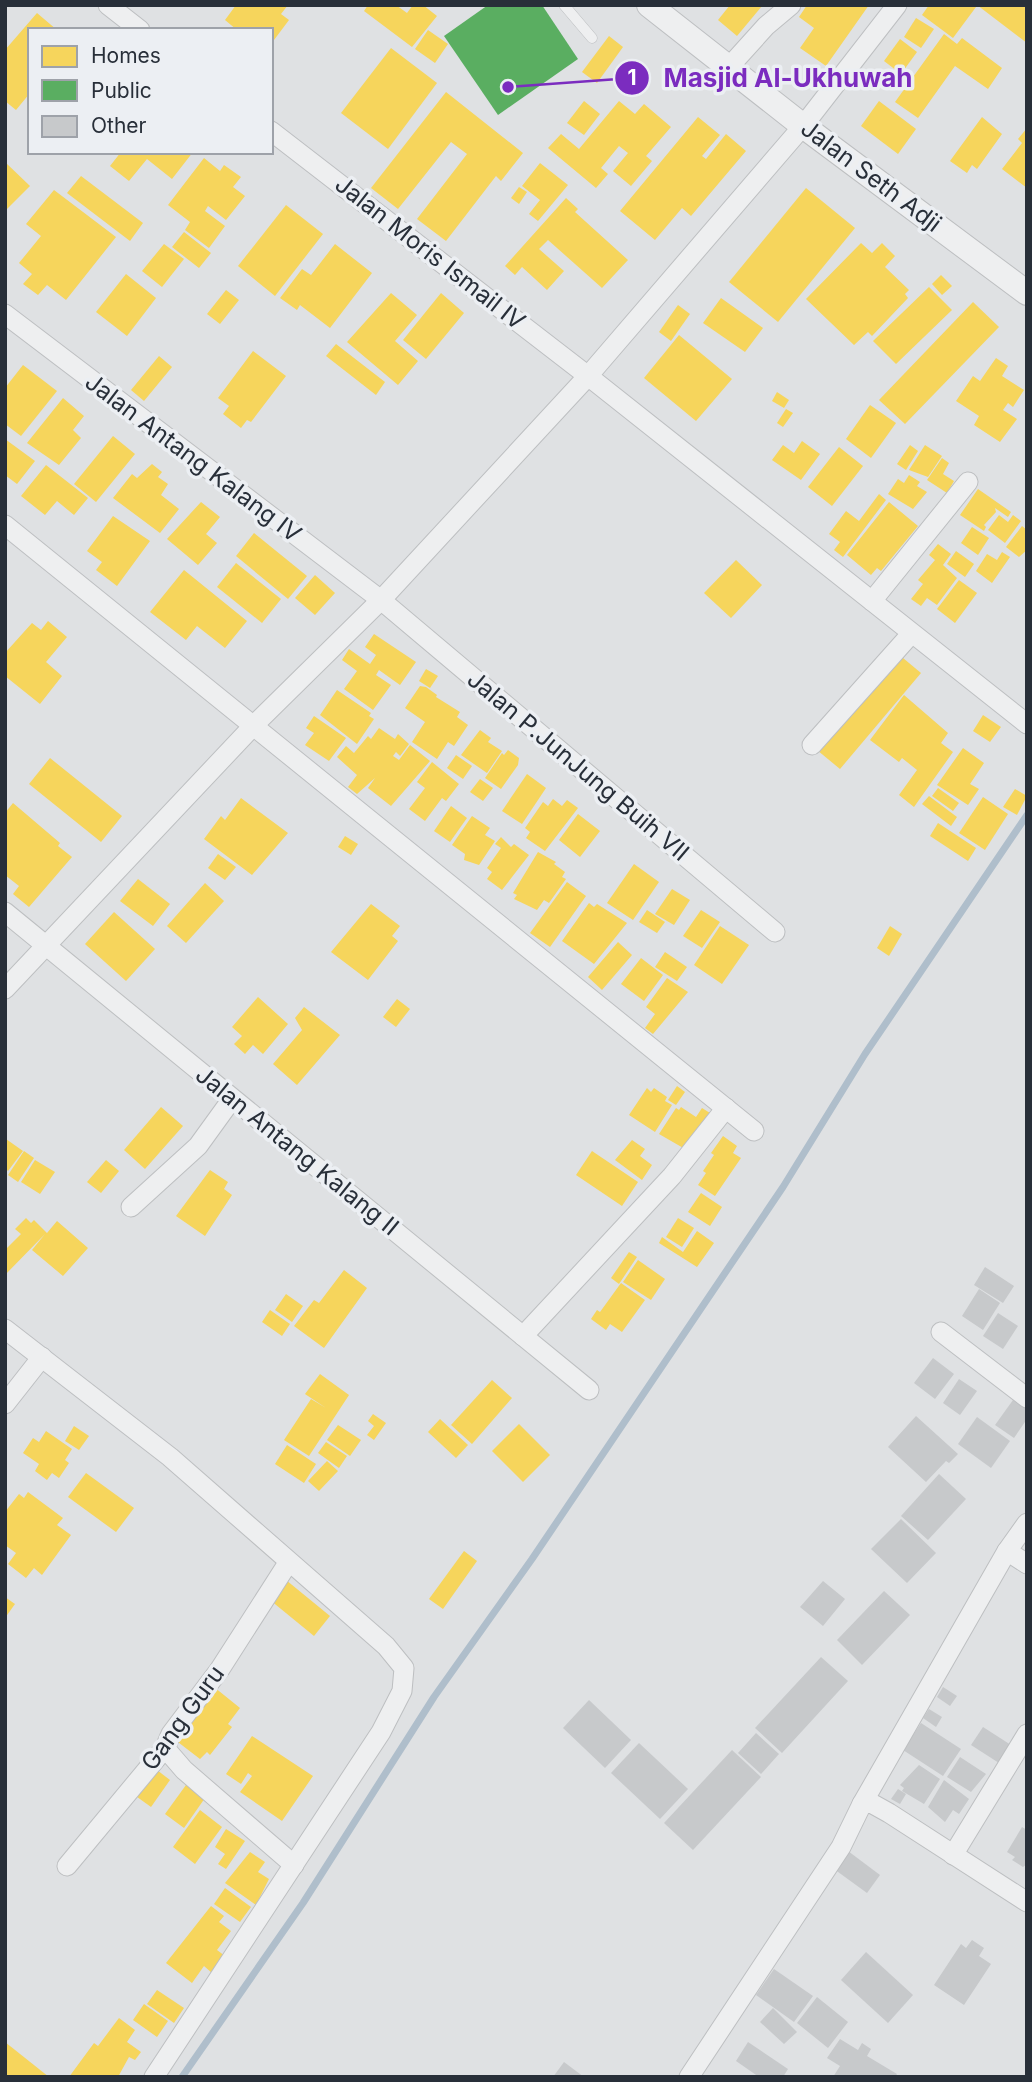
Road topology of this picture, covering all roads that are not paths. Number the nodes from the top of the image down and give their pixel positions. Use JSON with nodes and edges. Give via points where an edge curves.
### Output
{"nodes":[{"id":1,"x":108,"y":5,"type":"edge"},
{"id":2,"x":564,"y":5,"type":"edge"},
{"id":3,"x":649,"y":5,"type":"edge"},
{"id":4,"x":791,"y":5,"type":"edge"},
{"id":5,"x":897,"y":5,"type":"edge"},
{"id":6,"x":137,"y":28,"type":"edge"},
{"id":7,"x":592,"y":38,"type":"dead end"},
{"id":8,"x":729,"y":67,"type":"junction"},
{"id":9,"x":803,"y":126,"type":"junction"},
{"id":10,"x":273,"y":133,"type":"edge"},
{"id":11,"x":1027,"y":293,"type":"edge"},
{"id":12,"x":5,"y":314,"type":"edge"},
{"id":13,"x":589,"y":376,"type":"junction"},
{"id":14,"x":968,"y":482,"type":"dead end"},
{"id":15,"x":5,"y":524,"type":"edge"},
{"id":16,"x":381,"y":600,"type":"junction"},
{"id":17,"x":872,"y":601,"type":"junction"},
{"id":18,"x":911,"y":634,"type":"junction"},
{"id":19,"x":255,"y":724,"type":"junction"},
{"id":20,"x":1027,"y":724,"type":"edge"},
{"id":21,"x":812,"y":745,"type":"dead end"},
{"id":22,"x":5,"y":912,"type":"edge"},
{"id":23,"x":775,"y":932,"type":"dead end"},
{"id":24,"x":48,"y":946,"type":"junction"},
{"id":25,"x":5,"y":989,"type":"edge"},
{"id":26,"x":232,"y":1098,"type":"junction"},
{"id":27,"x":726,"y":1108,"type":"junction"},
{"id":28,"x":754,"y":1131,"type":"dead end"},
{"id":29,"x":131,"y":1207,"type":"dead end"},
{"id":30,"x":5,"y":1329,"type":"edge"},
{"id":31,"x":941,"y":1332,"type":"dead end"},
{"id":32,"x":523,"y":1336,"type":"junction"},
{"id":33,"x":42,"y":1357,"type":"junction"},
{"id":34,"x":589,"y":1390,"type":"dead end"},
{"id":35,"x":1027,"y":1398,"type":"edge"},
{"id":36,"x":5,"y":1404,"type":"edge"},
{"id":37,"x":1027,"y":1523,"type":"edge"},
{"id":38,"x":1007,"y":1551,"type":"junction"},
{"id":39,"x":288,"y":1563,"type":"junction"},
{"id":40,"x":1027,"y":1564,"type":"edge"},
{"id":41,"x":1027,"y":1734,"type":"edge"},
{"id":42,"x":165,"y":1748,"type":"junction"},
{"id":43,"x":862,"y":1804,"type":"junction"},
{"id":44,"x":953,"y":1855,"type":"junction"},
{"id":45,"x":294,"y":1865,"type":"junction"},
{"id":46,"x":67,"y":1866,"type":"dead end"},
{"id":47,"x":1027,"y":1902,"type":"edge"},
{"id":48,"x":153,"y":2077,"type":"edge"},
{"id":49,"x":689,"y":2077,"type":"edge"}],
"edges":[{"from":1,"to":6,"type":"street"},
{"from":2,"to":7,"type":"lane"},
{"from":3,"to":8,"type":"street","name":"Jalan Seth Adji"},
{"from":4,"to":8,"type":"street"},
{"from":5,"to":9,"type":"street"},
{"from":8,"to":9,"type":"street","name":"Jalan Seth Adji"},
{"from":9,"to":11,"type":"street","name":"Jalan Seth Adji"},
{"from":9,"to":13,"type":"street"},
{"from":10,"to":13,"type":"street","name":"Jalan Moris Ismail IV"},
{"from":12,"to":16,"type":"street","name":"Jalan Antang Kalang IV"},
{"from":13,"to":16,"type":"street"},
{"from":13,"to":17,"type":"street","name":"Jalan Moris Ismail IV"},
{"from":14,"to":17,"type":"street"},
{"from":15,"to":19,"type":"street"},
{"from":16,"to":19,"type":"street"},
{"from":16,"to":23,"type":"street","name":"Jalan P.JunJung Buih VII"},
{"from":17,"to":18,"type":"street","name":"Jalan Moris Ismail IV"},
{"from":18,"to":20,"type":"street","name":"Jalan Moris Ismail IV"},
{"from":18,"to":21,"type":"street"},
{"from":19,"to":24,"type":"street"},
{"from":19,"to":27,"type":"street"},
{"from":22,"to":24,"type":"street","name":"Jalan Antang Kalang II"},
{"from":24,"to":25,"type":"street"},
{"from":24,"to":26,"type":"street","name":"Jalan Antang Kalang II"},
{"from":26,"to":29,"type":"street","via":[[198,1146]]},
{"from":26,"to":32,"type":"street","name":"Jalan Antang Kalang II"},
{"from":27,"to":28,"type":"street"},
{"from":27,"to":32,"type":"street","via":[[672,1176]]},
{"from":30,"to":33,"type":"street"},
{"from":31,"to":35,"type":"street"},
{"from":32,"to":34,"type":"street","name":"Jalan Antang Kalang II"},
{"from":33,"to":36,"type":"street"},
{"from":33,"to":39,"type":"street","via":[[170,1458]]},
{"from":37,"to":38,"type":"street"},
{"from":38,"to":40,"type":"street"},
{"from":38,"to":43,"type":"street"},
{"from":39,"to":42,"type":"street","name":"Gang Guru"},
{"from":39,"to":45,"type":"street","via":[[404,1668],[404,1681],[381,1732]]},
{"from":41,"to":44,"type":"street"},
{"from":42,"to":45,"type":"street","via":[[184,1770]]},
{"from":42,"to":46,"type":"street","name":"Gang Guru"},
{"from":43,"to":44,"type":"street","via":[[889,1814]]},
{"from":43,"to":49,"type":"street","via":[[841,1846]]},
{"from":44,"to":47,"type":"street"},
{"from":45,"to":48,"type":"street"}]}
